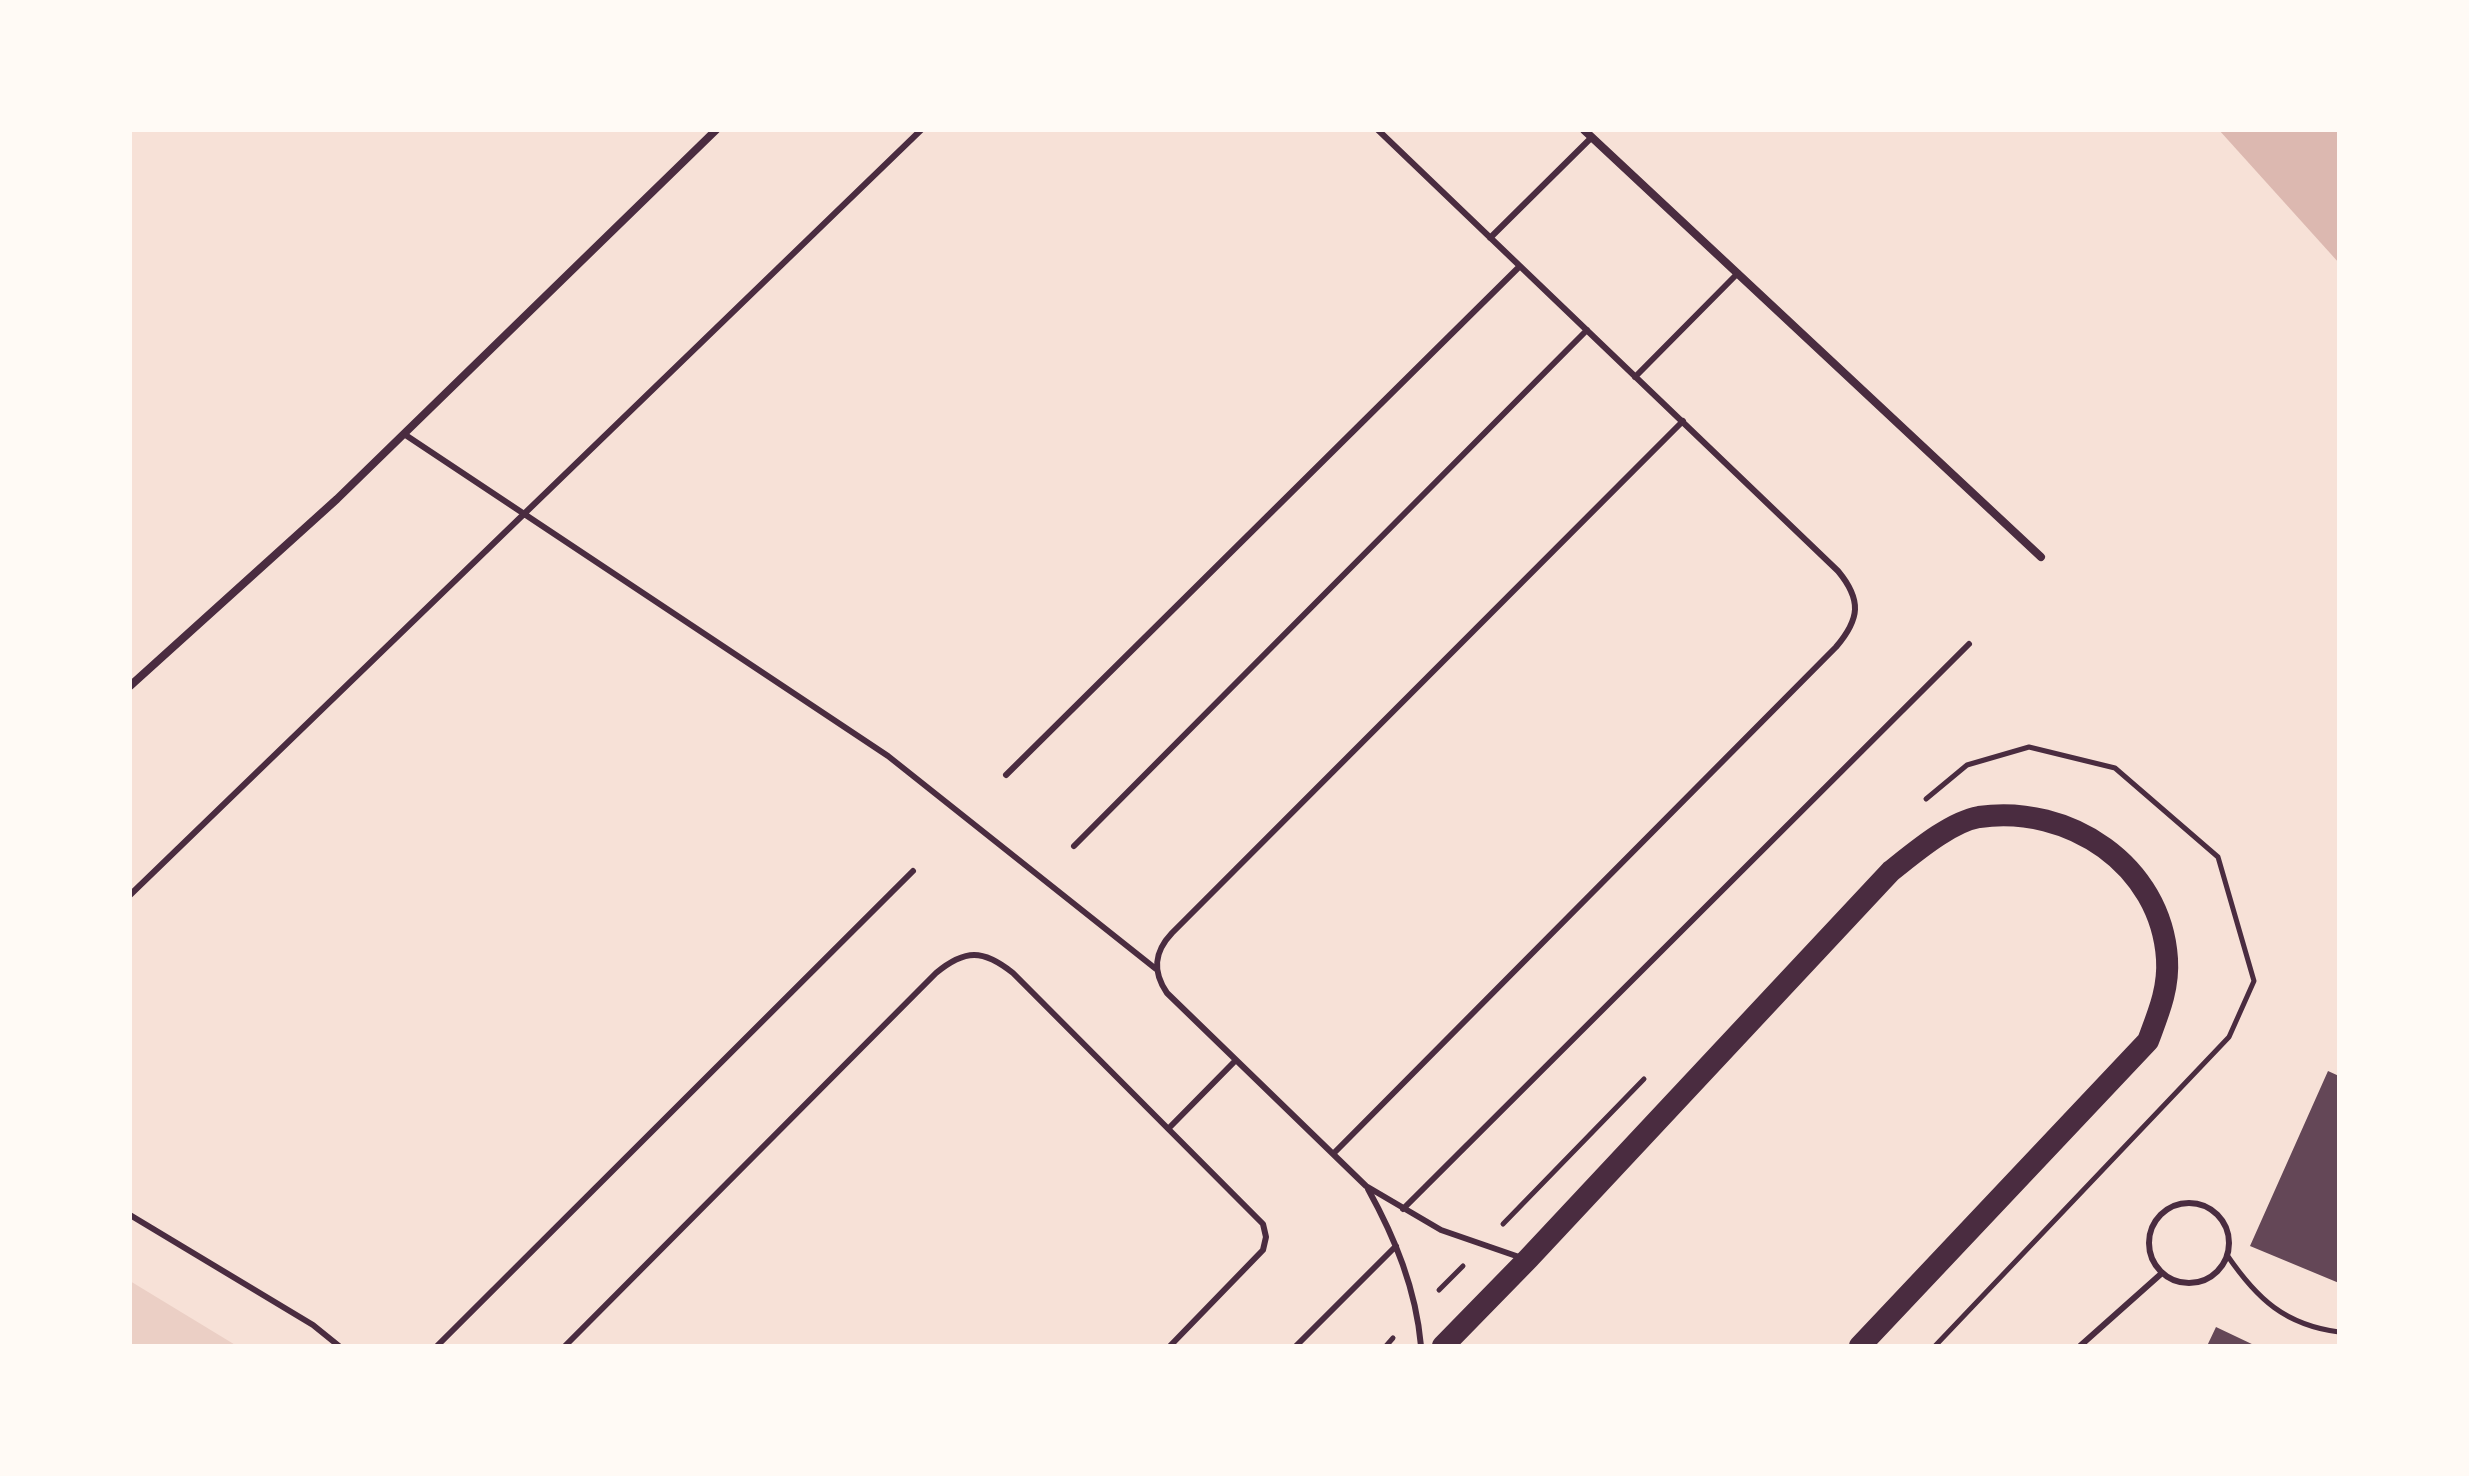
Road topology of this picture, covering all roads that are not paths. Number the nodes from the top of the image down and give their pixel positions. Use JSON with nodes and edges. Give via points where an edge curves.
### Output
{"nodes":[{"id":1,"x":716,"y":130,"type":"edge"},
{"id":2,"x":921,"y":130,"type":"edge"},
{"id":3,"x":1378,"y":130,"type":"edge"},
{"id":4,"x":1584,"y":130,"type":"edge"},
{"id":5,"x":1592,"y":137,"type":"junction"},
{"id":6,"x":1490,"y":238,"type":"junction"},
{"id":7,"x":1520,"y":266,"type":"junction"},
{"id":8,"x":1738,"y":273,"type":"junction"},
{"id":9,"x":1587,"y":330,"type":"junction"},
{"id":10,"x":1635,"y":377,"type":"junction"},
{"id":11,"x":1683,"y":421,"type":"junction"},
{"id":12,"x":404,"y":434,"type":"junction"},
{"id":13,"x":526,"y":515,"type":"junction"},
{"id":14,"x":2041,"y":557,"type":"dead end"},
{"id":15,"x":1969,"y":644,"type":"dead end"},
{"id":16,"x":130,"y":686,"type":"edge"},
{"id":17,"x":1006,"y":775,"type":"dead end"},
{"id":18,"x":1074,"y":846,"type":"dead end"},
{"id":19,"x":913,"y":871,"type":"dead end"},
{"id":20,"x":130,"y":895,"type":"edge"},
{"id":21,"x":1156,"y":969,"type":"junction"},
{"id":22,"x":1236,"y":1060,"type":"junction"},
{"id":23,"x":1169,"y":1128,"type":"junction"},
{"id":24,"x":1333,"y":1154,"type":"junction"},
{"id":25,"x":1366,"y":1186,"type":"junction"},
{"id":26,"x":1403,"y":1209,"type":"junction"},
{"id":27,"x":130,"y":1215,"type":"edge"},
{"id":28,"x":1396,"y":1246,"type":"junction"},
{"id":29,"x":1528,"y":1259,"type":"junction"},
{"id":30,"x":2162,"y":1273,"type":"junction"},
{"id":31,"x":339,"y":1346,"type":"edge"},
{"id":32,"x":437,"y":1346,"type":"edge"},
{"id":33,"x":565,"y":1346,"type":"edge"},
{"id":34,"x":1170,"y":1346,"type":"edge"},
{"id":35,"x":1296,"y":1346,"type":"edge"},
{"id":36,"x":1421,"y":1346,"type":"edge"},
{"id":37,"x":1443,"y":1346,"type":"edge"},
{"id":38,"x":1860,"y":1346,"type":"edge"},
{"id":39,"x":2080,"y":1346,"type":"edge"}],
"edges":[{"from":1,"to":12,"type":"street"},
{"from":2,"to":13,"type":"lane"},
{"from":3,"to":6,"type":"lane"},
{"from":4,"to":5,"type":"street"},
{"from":5,"to":6,"type":"lane"},
{"from":5,"to":8,"type":"street"},
{"from":6,"to":7,"type":"lane"},
{"from":7,"to":9,"type":"lane"},
{"from":7,"to":17,"type":"lane"},
{"from":8,"to":10,"type":"lane"},
{"from":8,"to":14,"type":"street"},
{"from":9,"to":10,"type":"lane"},
{"from":9,"to":18,"type":"lane"},
{"from":10,"to":11,"type":"lane"},
{"from":11,"to":21,"type":"lane","via":[[1163,943]]},
{"from":11,"to":24,"type":"lane","via":[[1845,579],[1856,610],[1850,630]]},
{"from":12,"to":13,"type":"lane"},
{"from":12,"to":16,"type":"street"},
{"from":13,"to":20,"type":"lane"},
{"from":13,"to":21,"type":"lane","via":[[888,756]]},
{"from":15,"to":26,"type":"lane"},
{"from":19,"to":32,"type":"lane"},
{"from":21,"to":22,"type":"lane","via":[[1167,993]]},
{"from":22,"to":23,"type":"lane"},
{"from":22,"to":24,"type":"lane"},
{"from":23,"to":33,"type":"lane","via":[[996,959],[974,953],[953,959]]},
{"from":23,"to":34,"type":"lane","via":[[1255,1213],[1266,1237],[1255,1261]]},
{"from":24,"to":25,"type":"lane"},
{"from":25,"to":26,"type":"lane"},
{"from":25,"to":28,"type":"lane"},
{"from":26,"to":29,"type":"lane","via":[[1441,1230]]},
{"from":27,"to":31,"type":"lane"},
{"from":28,"to":35,"type":"lane"},
{"from":28,"to":36,"type":"lane"},
{"from":29,"to":37,"type":"highway"},
{"from":29,"to":38,"type":"highway","via":[[1891,871],[1935,837],[1977,817],[2015,816],[2048,822],[2099,842],[2147,891],[2162,924],[2166,993],[2148,1041]]},
{"from":30,"to":30,"type":"lane","via":[[2199,1282],[2221,1267],[2229,1242],[2220,1218],[2210,1209],[2198,1204],[2173,1207],[2154,1224],[2149,1251]]},
{"from":30,"to":39,"type":"lane"}]}
